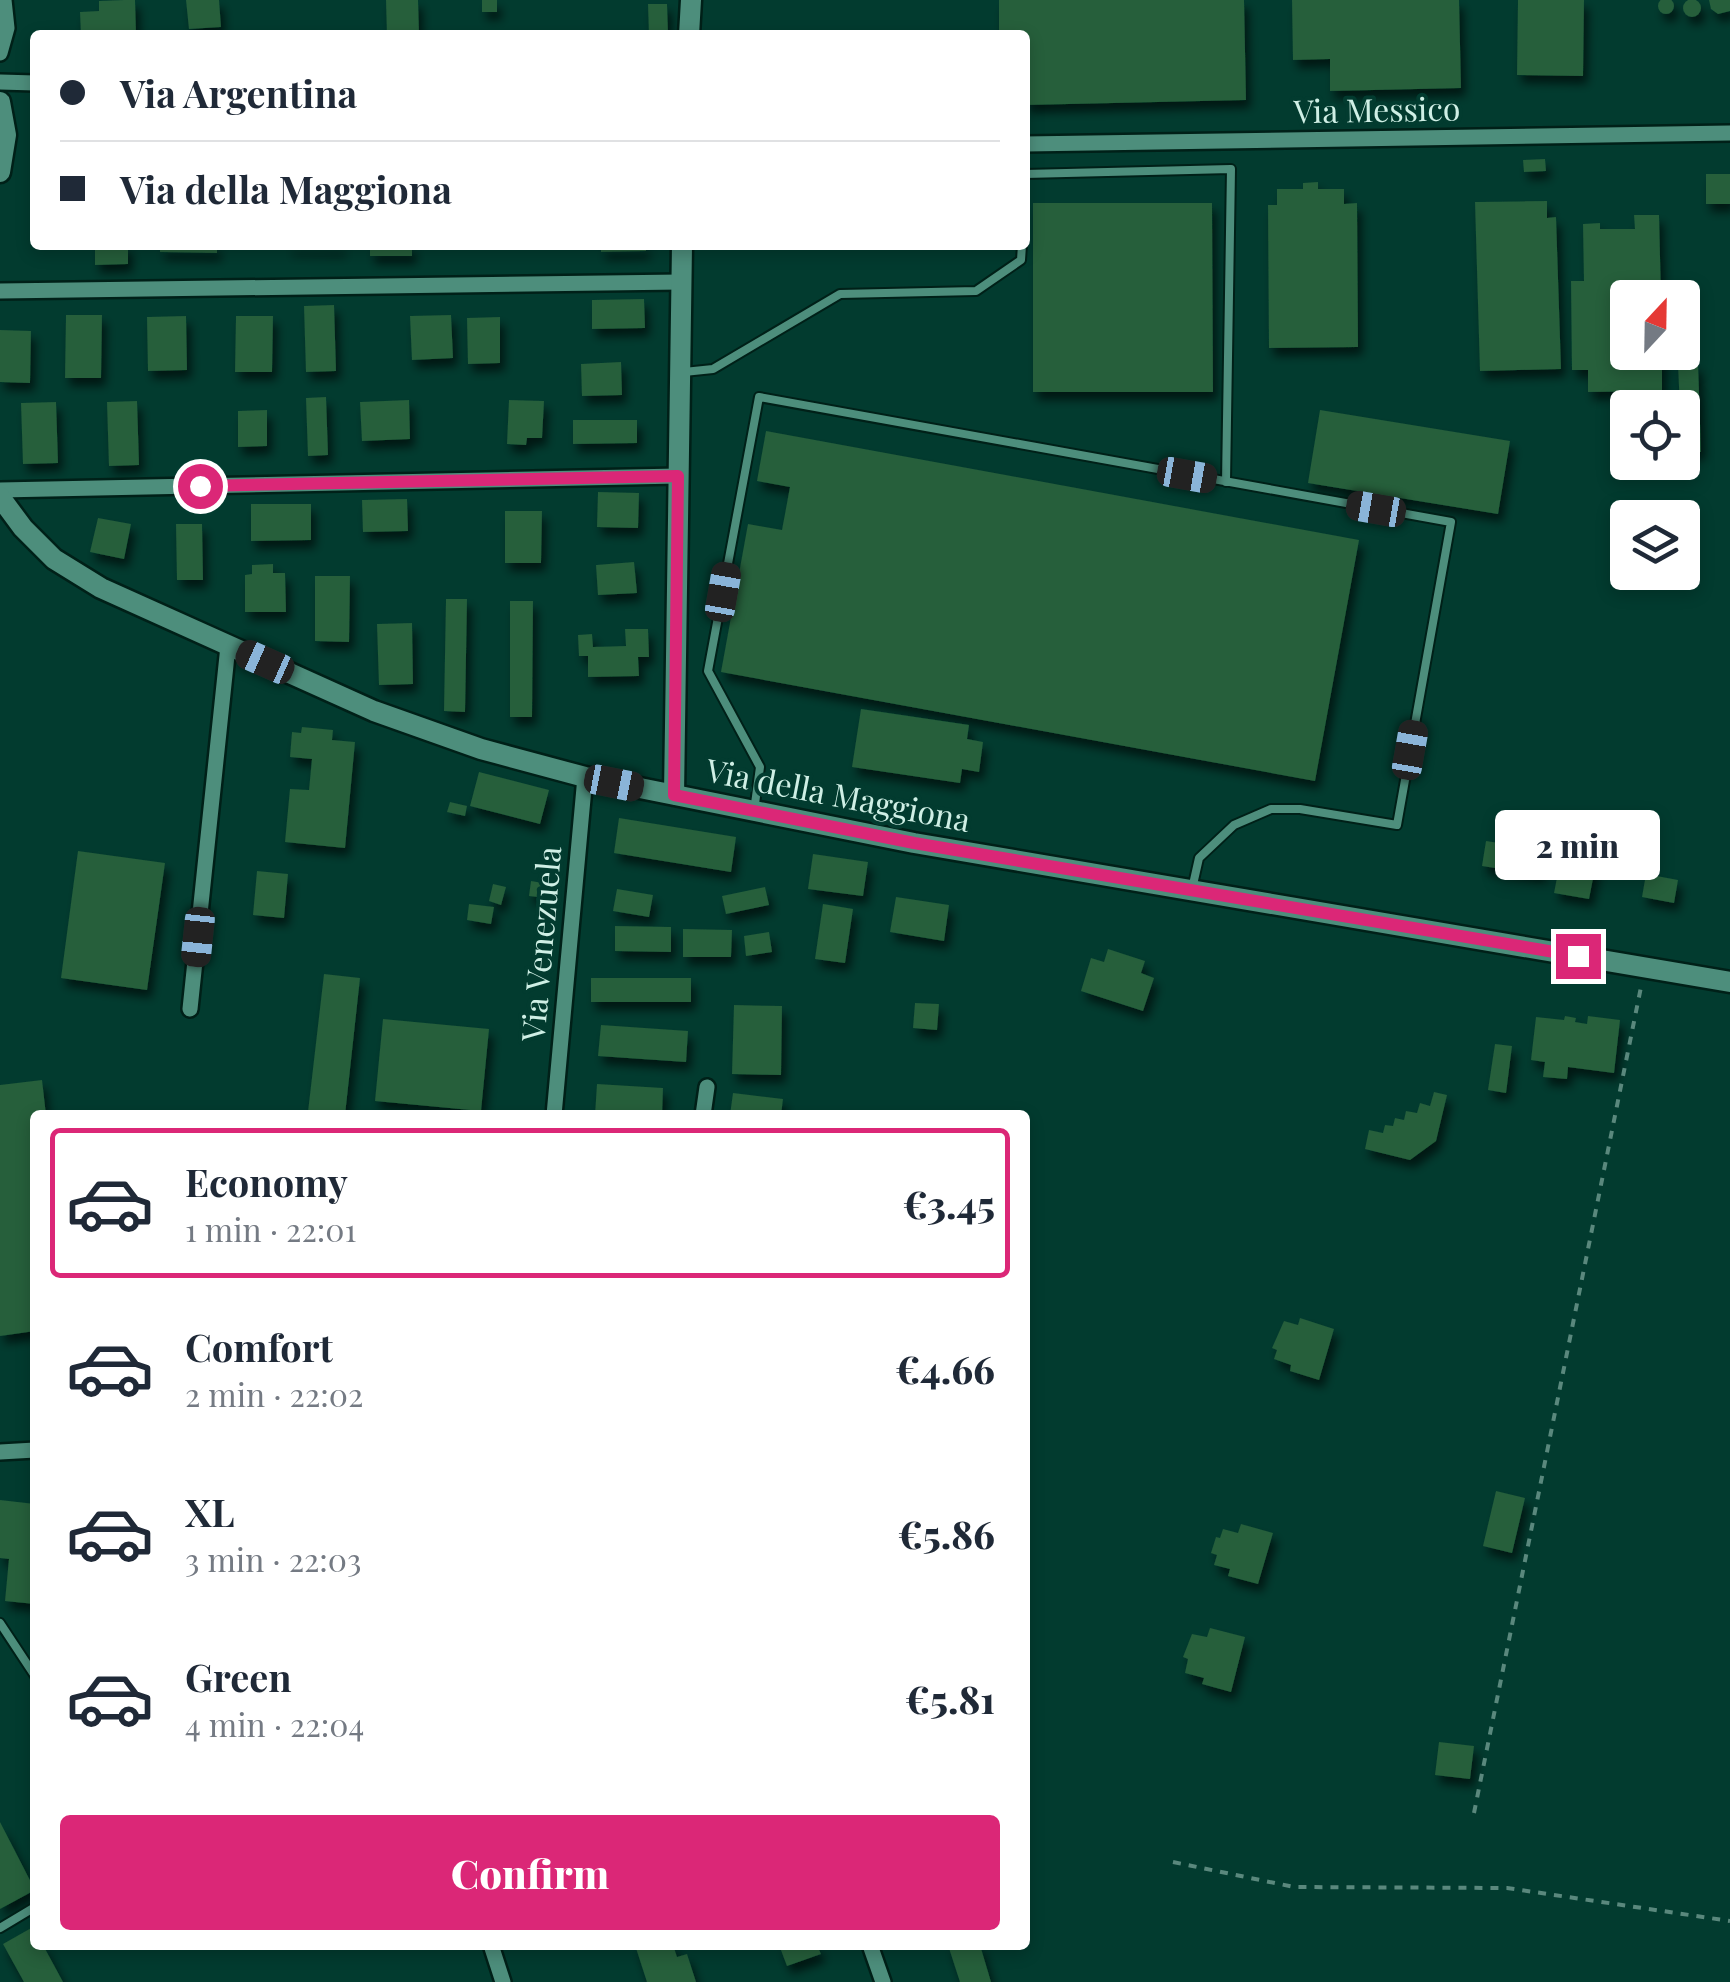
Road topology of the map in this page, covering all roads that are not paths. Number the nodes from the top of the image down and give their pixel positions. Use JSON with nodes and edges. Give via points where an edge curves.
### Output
{"nodes":[{"id":1,"x":4,"y":0,"type":"edge"},
{"id":2,"x":691,"y":0,"type":"edge"},
{"id":3,"x":689,"y":30,"type":"edge"},
{"id":4,"x":0,"y":53,"type":"edge"},
{"id":5,"x":0,"y":82,"type":"edge"},
{"id":6,"x":30,"y":83,"type":"edge"},
{"id":7,"x":0,"y":102,"type":"edge"},
{"id":8,"x":1730,"y":133,"type":"edge"},
{"id":9,"x":1030,"y":144,"type":"edge"},
{"id":10,"x":0,"y":172,"type":"edge"},
{"id":11,"x":1030,"y":174,"type":"edge"},
{"id":12,"x":682,"y":250,"type":"edge"},
{"id":13,"x":1022,"y":250,"type":"edge"},
{"id":14,"x":681,"y":282,"type":"junction"},
{"id":15,"x":0,"y":291,"type":"edge"},
{"id":16,"x":680,"y":372,"type":"junction"},
{"id":17,"x":678,"y":476,"type":"junction"},
{"id":18,"x":1226,"y":482,"type":"junction"},
{"id":19,"x":0,"y":494,"type":"edge"},
{"id":20,"x":228,"y":646,"type":"junction"},
{"id":21,"x":584,"y":777,"type":"junction"},
{"id":22,"x":674,"y":795,"type":"junction"},
{"id":23,"x":754,"y":811,"type":"junction"},
{"id":24,"x":1192,"y":889,"type":"junction"},
{"id":25,"x":1730,"y":982,"type":"edge"},
{"id":26,"x":190,"y":1010,"type":"dead end"},
{"id":27,"x":707,"y":1086,"type":"dead end"},
{"id":28,"x":554,"y":1110,"type":"edge"},
{"id":29,"x":704,"y":1110,"type":"edge"},
{"id":30,"x":30,"y":1450,"type":"edge"},
{"id":31,"x":0,"y":1452,"type":"edge"},
{"id":32,"x":0,"y":1622,"type":"edge"},
{"id":33,"x":30,"y":1668,"type":"edge"},
{"id":34,"x":30,"y":1910,"type":"edge"},
{"id":35,"x":0,"y":1928,"type":"edge"},
{"id":36,"x":492,"y":1950,"type":"edge"},
{"id":37,"x":872,"y":1950,"type":"edge"},
{"id":38,"x":502,"y":1982,"type":"edge"},
{"id":39,"x":882,"y":1982,"type":"edge"}],
"edges":[{"from":1,"to":4,"type":"street","via":[[7,28]]},
{"from":2,"to":3,"type":"street"},
{"from":5,"to":6,"type":"street"},
{"from":7,"to":10,"type":"street","via":[[6,135]]},
{"from":8,"to":9,"type":"street","name":"Via Messico"},
{"from":11,"to":18,"type":"lane","via":[[1230,169]]},
{"from":12,"to":14,"type":"street"},
{"from":13,"to":16,"type":"lane","via":[[1021,260],[976,291],[840,294],[713,369]]},
{"from":14,"to":15,"type":"street"},
{"from":14,"to":16,"type":"street"},
{"from":16,"to":17,"type":"street"},
{"from":17,"to":19,"type":"street"},
{"from":17,"to":22,"type":"street"},
{"from":18,"to":23,"type":"lane","via":[[759,397],[708,671],[760,767]]},
{"from":18,"to":24,"type":"lane","via":[[1451,522],[1397,826],[1271,809],[1234,826],[1199,858]]},
{"from":19,"to":20,"type":"street","name":"Via della Maggiona","via":[[42,547],[82,578]]},
{"from":20,"to":21,"type":"street","name":"Via della Maggiona","via":[[427,732]]},
{"from":20,"to":26,"type":"street"},
{"from":21,"to":22,"type":"street","name":"Via della Maggiona"},
{"from":21,"to":28,"type":"street","name":"Via Venezuela"},
{"from":22,"to":23,"type":"street","name":"Via della Maggiona"},
{"from":23,"to":24,"type":"street","name":"Via della Maggiona"},
{"from":24,"to":25,"type":"street","name":"Via della Maggiona"},
{"from":27,"to":29,"type":"street"},
{"from":30,"to":31,"type":"street"},
{"from":32,"to":33,"type":"lane"},
{"from":34,"to":35,"type":"lane"},
{"from":36,"to":38,"type":"street"},
{"from":37,"to":39,"type":"street"}]}
